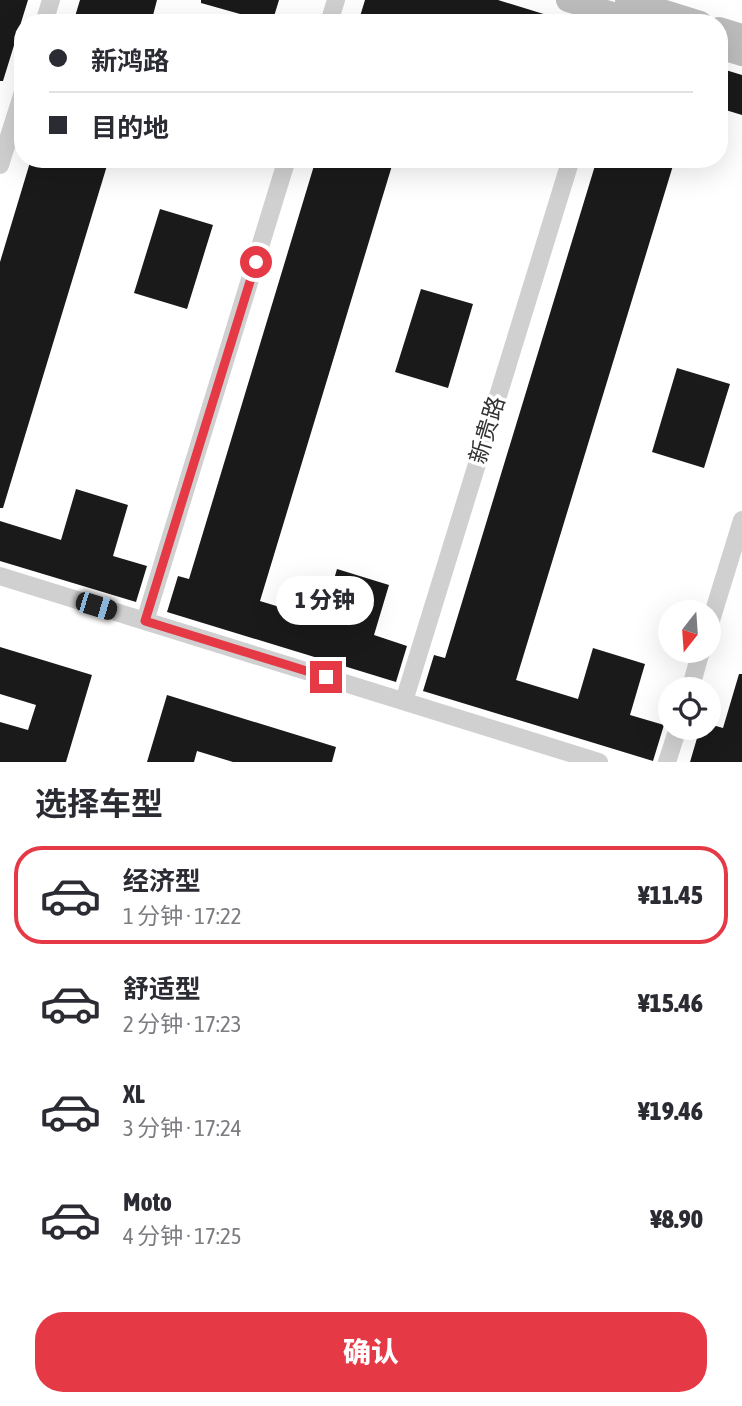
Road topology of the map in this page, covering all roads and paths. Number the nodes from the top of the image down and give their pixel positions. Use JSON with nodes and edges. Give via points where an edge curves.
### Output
{"nodes":[{"id":1,"x":568,"y":0,"type":"edge"},
{"id":2,"x":619,"y":9,"type":"edge"},
{"id":3,"x":648,"y":14,"type":"edge"},
{"id":4,"x":14,"y":121,"type":"edge"},
{"id":5,"x":0,"y":165,"type":"edge"},
{"id":6,"x":284,"y":168,"type":"edge"},
{"id":7,"x":568,"y":168,"type":"edge"},
{"id":8,"x":742,"y":520,"type":"edge"},
{"id":9,"x":0,"y":576,"type":"edge"},
{"id":10,"x":717,"y":600,"type":"edge"},
{"id":11,"x":145,"y":621,"type":"junction"},
{"id":12,"x":404,"y":701,"type":"junction"},
{"id":13,"x":674,"y":740,"type":"edge"},
{"id":14,"x":599,"y":762,"type":"edge"},
{"id":15,"x":667,"y":762,"type":"edge"}],
"edges":[{"from":1,"to":2,"type":"main road"},
{"from":2,"to":3,"type":"main road"},
{"from":4,"to":5,"type":"street"},
{"from":6,"to":11,"type":"street"},
{"from":7,"to":12,"type":"street","name":"新贵路"},
{"from":8,"to":10,"type":"street"},
{"from":9,"to":11,"type":"street"},
{"from":11,"to":12,"type":"street"},
{"from":12,"to":14,"type":"street"},
{"from":13,"to":15,"type":"street"}]}
